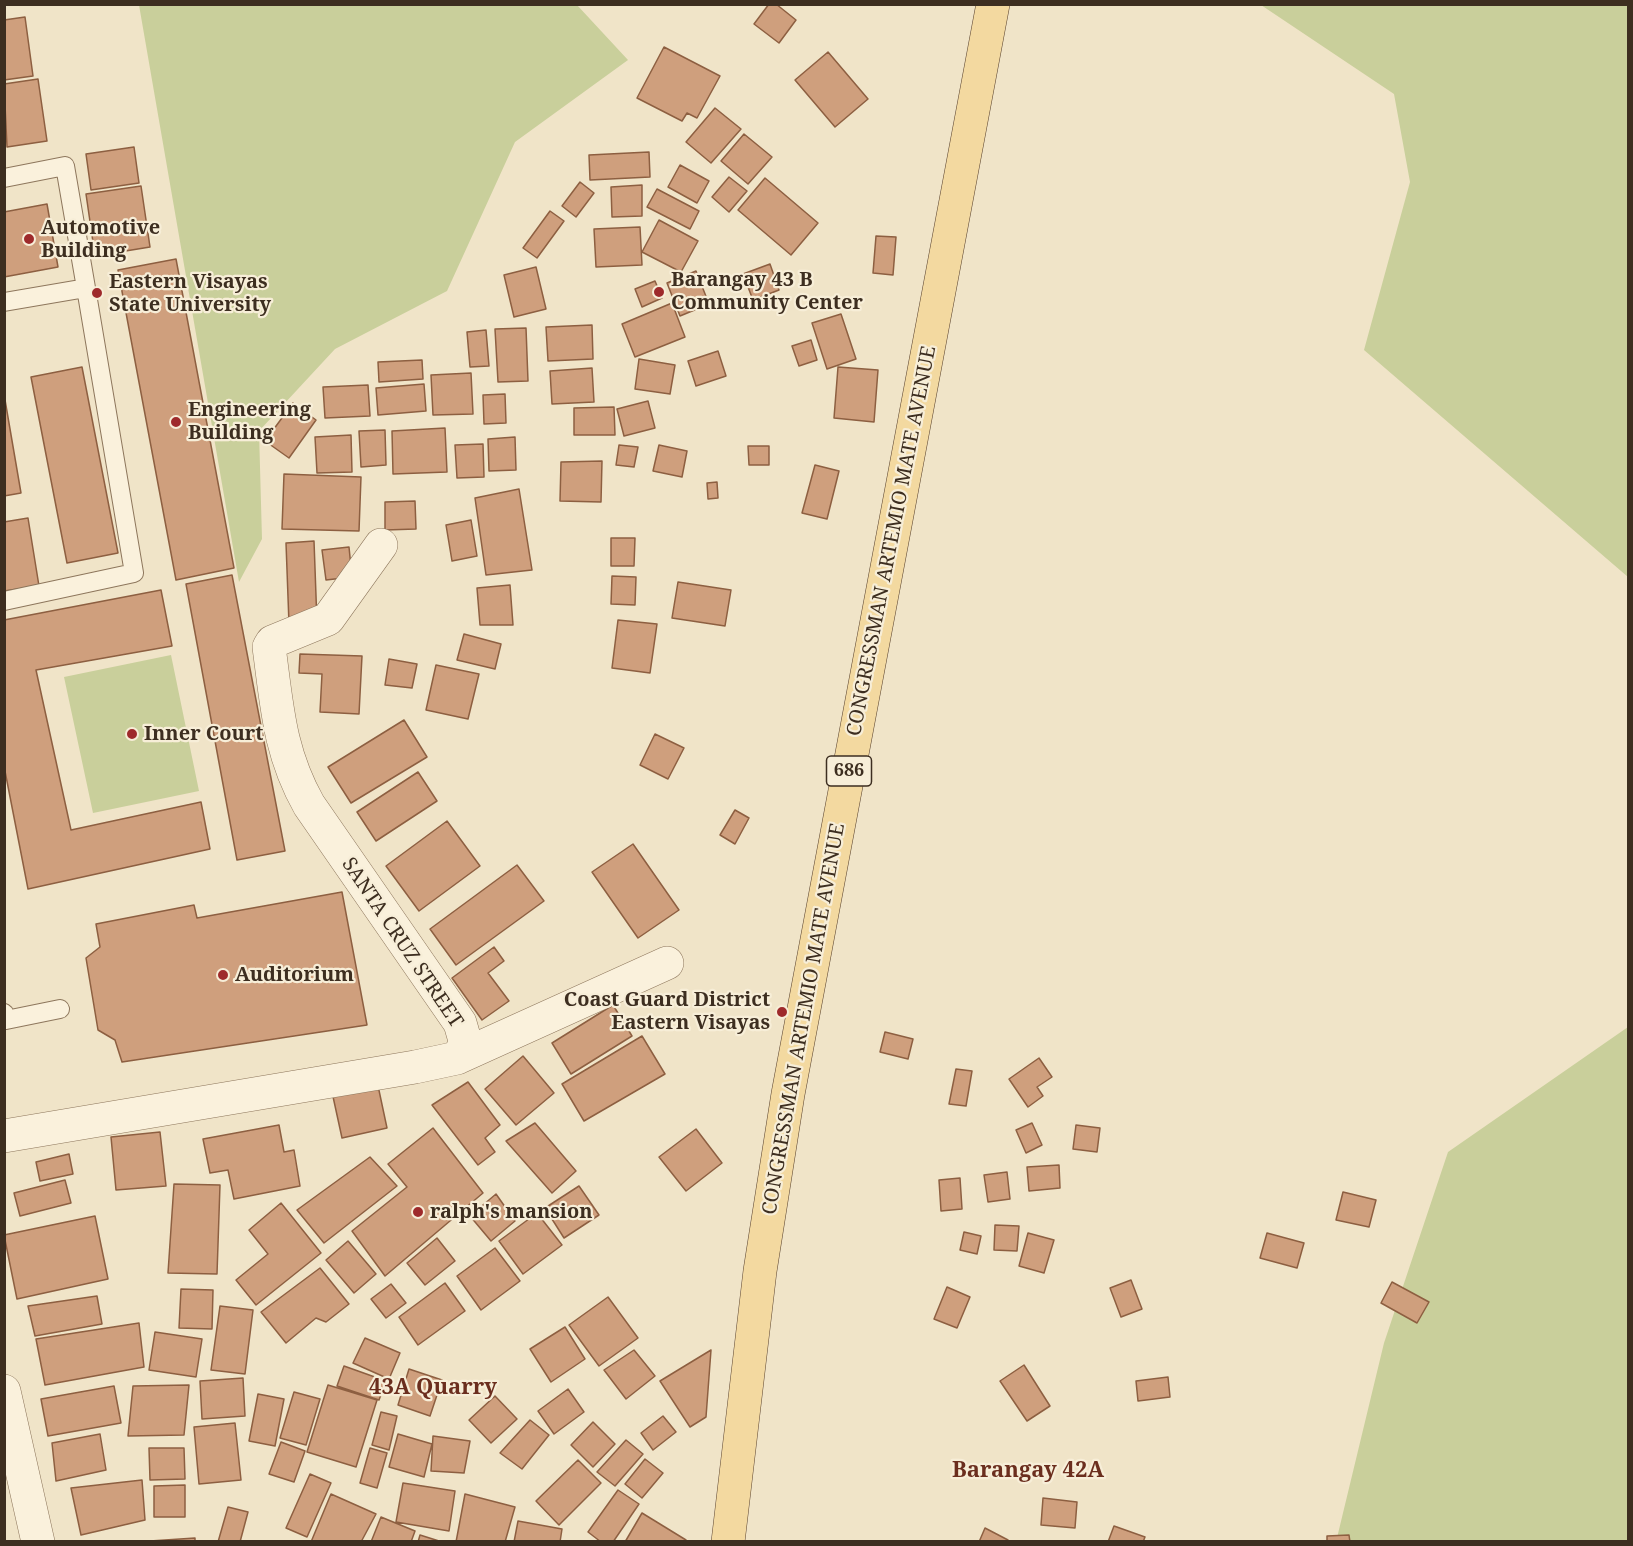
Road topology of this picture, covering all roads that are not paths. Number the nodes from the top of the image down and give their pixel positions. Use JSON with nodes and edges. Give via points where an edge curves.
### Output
{"nodes":[{"id":1,"x":993,"y":4,"type":"edge"},
{"id":2,"x":4,"y":178,"type":"edge"},
{"id":3,"x":86,"y":288,"type":"junction"},
{"id":4,"x":4,"y":302,"type":"edge"},
{"id":5,"x":381,"y":545,"type":"dead end"},
{"id":6,"x":4,"y":601,"type":"edge"},
{"id":7,"x":667,"y":963,"type":"dead end"},
{"id":8,"x":60,"y":1009,"type":"dead end"},
{"id":9,"x":5,"y":1018,"type":"edge"},
{"id":10,"x":457,"y":1058,"type":"junction"},
{"id":11,"x":4,"y":1136,"type":"edge"},
{"id":12,"x":4,"y":1391,"type":"edge"},
{"id":13,"x":38,"y":1542,"type":"edge"},
{"id":14,"x":728,"y":1542,"type":"edge"}],
"edges":[{"from":1,"to":14,"type":"main road","name":"CONGRESSMAN ARTEMIO MATE AVENUE","number":"686","via":[[788,1094],[760,1271]]},
{"from":2,"to":3,"type":"lane","via":[[65,166]]},
{"from":3,"to":4,"type":"lane"},
{"from":3,"to":6,"type":"lane","via":[[134,573]]},
{"from":5,"to":10,"type":"street","name":"SANTA CRUZ STREET","via":[[328,619],[272,642],[283,745],[309,805],[460,1023],[466,1044]]},
{"from":7,"to":10,"type":"street"},
{"from":8,"to":9,"type":"lane"},
{"from":10,"to":11,"type":"street","name":"SANTA CRUZ STREET"},
{"from":12,"to":13,"type":"street"}]}
